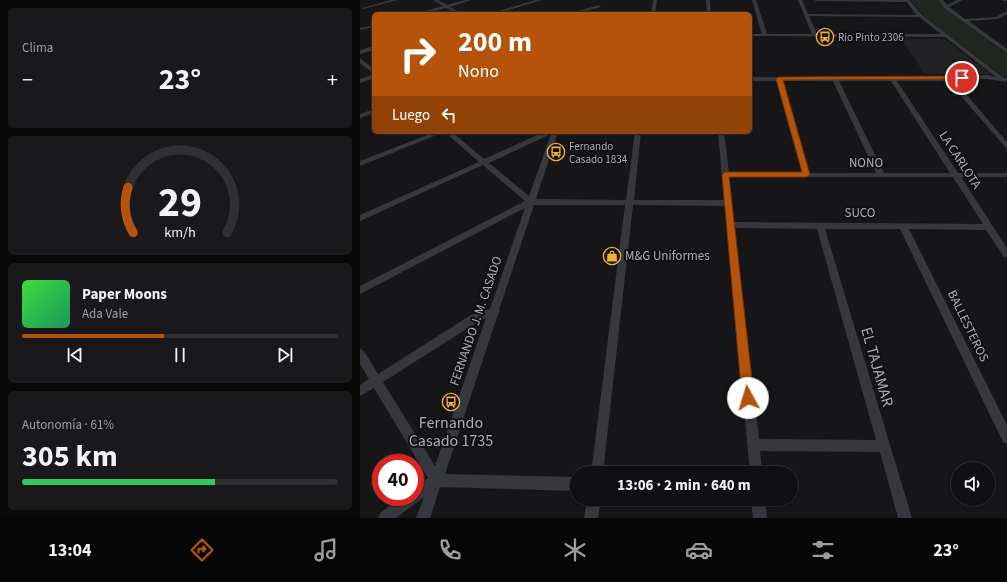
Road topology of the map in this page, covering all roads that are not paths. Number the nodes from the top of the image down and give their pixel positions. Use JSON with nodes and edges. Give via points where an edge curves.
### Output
{"nodes":[{"id":1,"x":374,"y":0,"type":"edge"},
{"id":2,"x":396,"y":0,"type":"edge"},
{"id":3,"x":436,"y":0,"type":"edge"},
{"id":4,"x":470,"y":0,"type":"edge"},
{"id":5,"x":540,"y":0,"type":"edge"},
{"id":6,"x":655,"y":0,"type":"edge"},
{"id":7,"x":708,"y":0,"type":"edge"},
{"id":8,"x":754,"y":0,"type":"edge"},
{"id":9,"x":800,"y":0,"type":"edge"},
{"id":10,"x":816,"y":0,"type":"edge"},
{"id":11,"x":907,"y":0,"type":"edge"},
{"id":12,"x":941,"y":0,"type":"edge"},
{"id":13,"x":961,"y":0,"type":"edge"},
{"id":14,"x":591,"y":2,"type":"dead end"},
{"id":15,"x":600,"y":3,"type":"edge"},
{"id":16,"x":447,"y":6,"type":"junction"},
{"id":17,"x":946,"y":7,"type":"junction"},
{"id":18,"x":362,"y":10,"type":"edge"},
{"id":19,"x":424,"y":12,"type":"edge"},
{"id":20,"x":458,"y":12,"type":"edge"},
{"id":21,"x":498,"y":12,"type":"edge"},
{"id":22,"x":575,"y":12,"type":"edge"},
{"id":23,"x":653,"y":12,"type":"edge"},
{"id":24,"x":709,"y":12,"type":"edge"},
{"id":25,"x":1007,"y":12,"type":"edge"},
{"id":26,"x":807,"y":15,"type":"junction"},
{"id":27,"x":920,"y":16,"type":"junction"},
{"id":28,"x":1000,"y":17,"type":"junction"},
{"id":29,"x":1007,"y":18,"type":"edge"},
{"id":30,"x":964,"y":20,"type":"junction"},
{"id":31,"x":372,"y":26,"type":"edge"},
{"id":32,"x":360,"y":29,"type":"edge"},
{"id":33,"x":752,"y":35,"type":"edge"},
{"id":34,"x":765,"y":35,"type":"junction"},
{"id":35,"x":815,"y":35,"type":"junction"},
{"id":36,"x":944,"y":36,"type":"junction"},
{"id":37,"x":372,"y":49,"type":"edge"},
{"id":38,"x":1007,"y":51,"type":"edge"},
{"id":39,"x":360,"y":52,"type":"edge"},
{"id":40,"x":360,"y":60,"type":"edge"},
{"id":41,"x":372,"y":70,"type":"edge"},
{"id":42,"x":372,"y":77,"type":"edge"},
{"id":43,"x":752,"y":79,"type":"edge"},
{"id":44,"x":779,"y":79,"type":"junction"},
{"id":45,"x":835,"y":79,"type":"junction"},
{"id":46,"x":893,"y":79,"type":"junction"},
{"id":47,"x":950,"y":79,"type":"junction"},
{"id":48,"x":360,"y":80,"type":"edge"},
{"id":49,"x":1006,"y":80,"type":"edge"},
{"id":50,"x":372,"y":112,"type":"edge"},
{"id":51,"x":360,"y":116,"type":"edge"},
{"id":52,"x":436,"y":134,"type":"edge"},
{"id":53,"x":450,"y":134,"type":"edge"},
{"id":54,"x":546,"y":134,"type":"edge"},
{"id":55,"x":555,"y":134,"type":"edge"},
{"id":56,"x":638,"y":134,"type":"edge"},
{"id":57,"x":721,"y":134,"type":"edge"},
{"id":58,"x":1007,"y":146,"type":"edge"},
{"id":59,"x":484,"y":162,"type":"junction"},
{"id":60,"x":360,"y":164,"type":"edge"},
{"id":61,"x":725,"y":175,"type":"junction"},
{"id":62,"x":807,"y":175,"type":"junction"},
{"id":63,"x":881,"y":175,"type":"junction"},
{"id":64,"x":955,"y":175,"type":"junction"},
{"id":65,"x":1007,"y":175,"type":"edge"},
{"id":66,"x":531,"y":202,"type":"junction"},
{"id":67,"x":629,"y":203,"type":"junction"},
{"id":68,"x":728,"y":204,"type":"junction"},
{"id":69,"x":360,"y":218,"type":"edge"},
{"id":70,"x":731,"y":225,"type":"junction"},
{"id":71,"x":820,"y":226,"type":"junction"},
{"id":72,"x":903,"y":226,"type":"junction"},
{"id":73,"x":989,"y":227,"type":"junction"},
{"id":74,"x":1007,"y":255,"type":"edge"},
{"id":75,"x":360,"y":290,"type":"edge"},
{"id":76,"x":495,"y":312,"type":"junction"},
{"id":77,"x":360,"y":354,"type":"edge"},
{"id":78,"x":376,"y":380,"type":"junction"},
{"id":79,"x":360,"y":391,"type":"edge"},
{"id":80,"x":1007,"y":438,"type":"edge"},
{"id":81,"x":753,"y":445,"type":"junction"},
{"id":82,"x":883,"y":446,"type":"junction"},
{"id":83,"x":598,"y":466,"type":"edge"},
{"id":84,"x":755,"y":466,"type":"edge"},
{"id":85,"x":436,"y":480,"type":"junction"},
{"id":86,"x":570,"y":484,"type":"edge"},
{"id":87,"x":424,"y":488,"type":"edge"},
{"id":88,"x":400,"y":506,"type":"edge"},
{"id":89,"x":593,"y":506,"type":"edge"},
{"id":90,"x":759,"y":506,"type":"edge"},
{"id":91,"x":385,"y":518,"type":"edge"},
{"id":92,"x":423,"y":518,"type":"edge"},
{"id":93,"x":592,"y":518,"type":"edge"},
{"id":94,"x":760,"y":518,"type":"edge"},
{"id":95,"x":905,"y":518,"type":"edge"}],
"edges":[{"from":1,"to":18,"type":"street"},
{"from":2,"to":18,"type":"street"},
{"from":3,"to":16,"type":"street"},
{"from":4,"to":16,"type":"street"},
{"from":5,"to":21,"type":"street"},
{"from":6,"to":23,"type":"street"},
{"from":7,"to":24,"type":"street"},
{"from":8,"to":34,"type":"street"},
{"from":9,"to":26,"type":"street"},
{"from":10,"to":11,"type":"street"},
{"from":11,"to":27,"type":"street"},
{"from":12,"to":17,"type":"street"},
{"from":13,"to":17,"type":"street"},
{"from":14,"to":15,"type":"street"},
{"from":15,"to":22,"type":"street"},
{"from":16,"to":19,"type":"street"},
{"from":16,"to":20,"type":"street"},
{"from":17,"to":30,"type":"street"},
{"from":25,"to":28,"type":"street"},
{"from":26,"to":27,"type":"street"},
{"from":26,"to":35,"type":"street"},
{"from":27,"to":36,"type":"street"},
{"from":28,"to":29,"type":"street"},
{"from":28,"to":30,"type":"street"},
{"from":30,"to":38,"type":"street"},
{"from":31,"to":32,"type":"street"},
{"from":33,"to":34,"type":"street"},
{"from":34,"to":35,"type":"street"},
{"from":35,"to":36,"type":"street"},
{"from":36,"to":49,"type":"street"},
{"from":37,"to":39,"type":"street"},
{"from":40,"to":41,"type":"street"},
{"from":42,"to":48,"type":"street"},
{"from":43,"to":44,"type":"street"},
{"from":44,"to":45,"type":"street"},
{"from":44,"to":62,"type":"street"},
{"from":45,"to":46,"type":"street"},
{"from":45,"to":63,"type":"street"},
{"from":46,"to":47,"type":"street"},
{"from":46,"to":64,"type":"street","name":"LA CARLOTA"},
{"from":47,"to":49,"type":"street","via":[[987,77]]},
{"from":47,"to":58,"type":"street"},
{"from":50,"to":51,"type":"street"},
{"from":52,"to":60,"type":"street"},
{"from":53,"to":59,"type":"street"},
{"from":54,"to":59,"type":"street"},
{"from":55,"to":66,"type":"street","name":"FERNANDO J. M. CASADO"},
{"from":56,"to":67,"type":"street"},
{"from":57,"to":61,"type":"street"},
{"from":59,"to":66,"type":"street"},
{"from":59,"to":69,"type":"street"},
{"from":61,"to":62,"type":"street","name":"NONO"},
{"from":61,"to":68,"type":"street"},
{"from":62,"to":63,"type":"street","name":"NONO"},
{"from":63,"to":64,"type":"street","name":"NONO"},
{"from":64,"to":65,"type":"street","name":"NONO"},
{"from":64,"to":73,"type":"street","name":"LA CARLOTA"},
{"from":66,"to":67,"type":"street"},
{"from":66,"to":75,"type":"street"},
{"from":66,"to":76,"type":"street","name":"FERNANDO J. M. CASADO"},
{"from":67,"to":68,"type":"street"},
{"from":67,"to":83,"type":"street"},
{"from":68,"to":70,"type":"street"},
{"from":70,"to":71,"type":"street","name":"SUCO"},
{"from":70,"to":81,"type":"street"},
{"from":71,"to":72,"type":"street","name":"SUCO"},
{"from":71,"to":82,"type":"street","name":"EL TAJAMAR"},
{"from":72,"to":73,"type":"street","name":"SUCO"},
{"from":72,"to":80,"type":"street","name":"BALLESTEROS"},
{"from":73,"to":74,"type":"street","name":"LA CARLOTA"},
{"from":76,"to":78,"type":"street","via":[[475,318]]},
{"from":76,"to":85,"type":"street","name":"FERNANDO J. M. CASADO"},
{"from":77,"to":78,"type":"street"},
{"from":78,"to":79,"type":"street"},
{"from":78,"to":85,"type":"street"},
{"from":81,"to":82,"type":"street"},
{"from":81,"to":84,"type":"street"},
{"from":82,"to":95,"type":"street","name":"EL TAJAMAR"},
{"from":85,"to":86,"type":"street"},
{"from":85,"to":87,"type":"street"},
{"from":85,"to":92,"type":"street","name":"FERNANDO J. M. CASADO"},
{"from":88,"to":91,"type":"street"},
{"from":89,"to":93,"type":"street"},
{"from":90,"to":94,"type":"street"}]}
